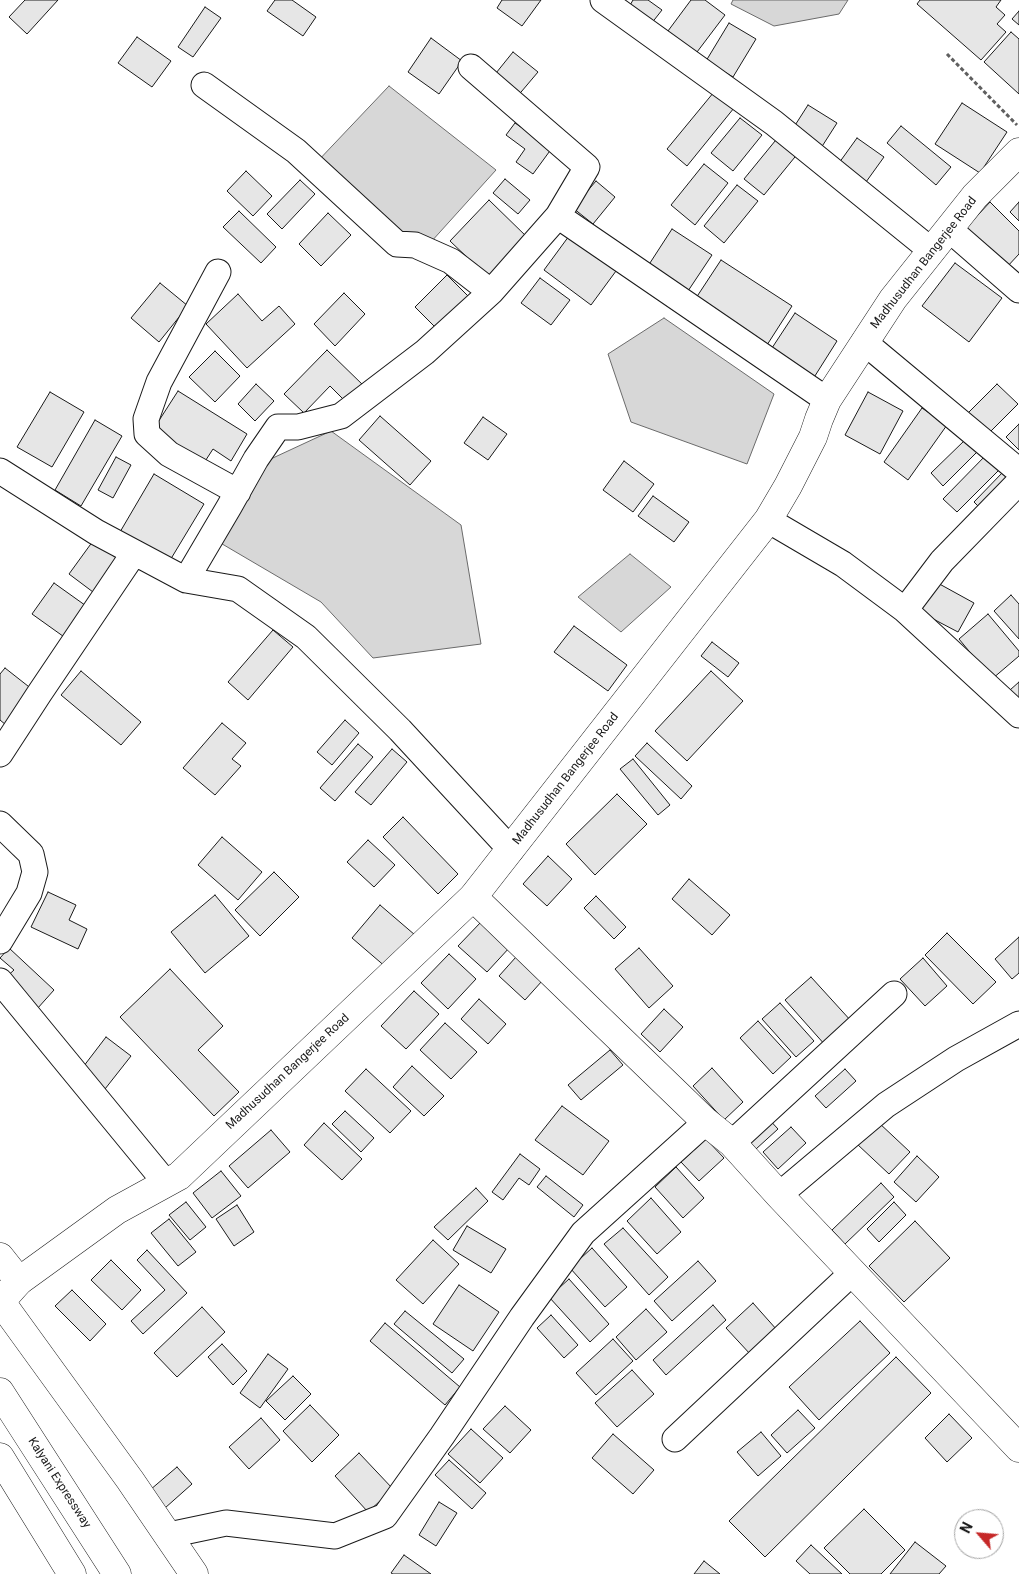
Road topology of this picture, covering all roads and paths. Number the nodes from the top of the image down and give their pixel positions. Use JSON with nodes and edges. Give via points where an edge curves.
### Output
{"nodes":[{"id":1,"x":603,"y":0,"type":"edge"},
{"id":2,"x":948,"y":54,"type":"dead end"},
{"id":3,"x":471,"y":66,"type":"dead end"},
{"id":4,"x":204,"y":85,"type":"dead end"},
{"id":5,"x":1019,"y":127,"type":"edge"},
{"id":6,"x":1019,"y":152,"type":"edge"},
{"id":7,"x":558,"y":216,"type":"junction"},
{"id":8,"x":949,"y":229,"type":"junction"},
{"id":9,"x":932,"y":250,"type":"junction"},
{"id":10,"x":218,"y":272,"type":"dead end"},
{"id":11,"x":1019,"y":290,"type":"edge"},
{"id":12,"x":491,"y":292,"type":"junction"},
{"id":13,"x":864,"y":342,"type":"junction"},
{"id":14,"x":827,"y":400,"type":"junction"},
{"id":15,"x":1019,"y":471,"type":"edge"},
{"id":16,"x":0,"y":472,"type":"edge"},
{"id":17,"x":1019,"y":482,"type":"edge"},
{"id":18,"x":238,"y":492,"type":"junction"},
{"id":19,"x":768,"y":520,"type":"junction"},
{"id":20,"x":134,"y":552,"type":"junction"},
{"id":21,"x":186,"y":580,"type":"junction"},
{"id":22,"x":905,"y":610,"type":"junction"},
{"id":23,"x":1019,"y":715,"type":"edge"},
{"id":24,"x":0,"y":754,"type":"edge"},
{"id":25,"x":0,"y":824,"type":"edge"},
{"id":26,"x":510,"y":850,"type":"junction"},
{"id":27,"x":472,"y":897,"type":"junction"},
{"id":28,"x":0,"y":941,"type":"edge"},
{"id":29,"x":0,"y":981,"type":"edge"},
{"id":30,"x":894,"y":994,"type":"dead end"},
{"id":31,"x":1019,"y":1024,"type":"edge"},
{"id":32,"x":706,"y":1122,"type":"junction"},
{"id":33,"x":732,"y":1143,"type":"junction"},
{"id":34,"x":166,"y":1183,"type":"junction"},
{"id":35,"x":778,"y":1195,"type":"junction"},
{"id":36,"x":0,"y":1257,"type":"edge"},
{"id":37,"x":852,"y":1273,"type":"junction"},
{"id":38,"x":19,"y":1281,"type":"junction"},
{"id":39,"x":0,"y":1302,"type":"edge"},
{"id":40,"x":0,"y":1392,"type":"edge"},
{"id":41,"x":675,"y":1439,"type":"dead end"},
{"id":42,"x":1019,"y":1448,"type":"edge"},
{"id":43,"x":0,"y":1457,"type":"edge"},
{"id":44,"x":169,"y":1535,"type":"junction"},
{"id":45,"x":72,"y":1574,"type":"edge"},
{"id":46,"x":117,"y":1574,"type":"edge"},
{"id":47,"x":194,"y":1574,"type":"edge"}],
"edges":[{"from":1,"to":9,"type":"street","via":[[774,123]]},
{"from":2,"to":5,"type":"path"},
{"from":3,"to":7,"type":"street","via":[[587,167]]},
{"from":4,"to":12,"type":"street","via":[[296,151],[396,244],[415,245],[451,260]]},
{"from":6,"to":8,"type":"main road","name":"Madhusudhan Bangerjee Road","via":[[975,196]]},
{"from":7,"to":12,"type":"street"},
{"from":7,"to":14,"type":"street"},
{"from":8,"to":9,"type":"main road","name":"Madhusudhan Bangerjee Road"},
{"from":8,"to":11,"type":"street"},
{"from":9,"to":13,"type":"main road","name":"Madhusudhan Bangerjee Road"},
{"from":10,"to":18,"type":"street","via":[[159,382],[146,419],[147,434],[169,454]]},
{"from":12,"to":18,"type":"street","via":[[425,352],[342,416],[298,427],[278,427]]},
{"from":13,"to":14,"type":"main road","name":"Madhusudhan Bangerjee Road"},
{"from":13,"to":15,"type":"street"},
{"from":14,"to":19,"type":"main road","name":"Madhusudhan Bangerjee Road","via":[[813,437]]},
{"from":16,"to":20,"type":"street"},
{"from":17,"to":22,"type":"street","via":[[942,561]]},
{"from":18,"to":21,"type":"street"},
{"from":19,"to":22,"type":"street","via":[[843,564]]},
{"from":19,"to":26,"type":"main road","name":"Madhusudhan Bangerjee Road"},
{"from":20,"to":21,"type":"street"},
{"from":20,"to":24,"type":"street"},
{"from":21,"to":26,"type":"street","via":[[238,589],[306,637],[400,730]]},
{"from":22,"to":23,"type":"street"},
{"from":25,"to":28,"type":"street","via":[[31,854],[35,872],[29,894]]},
{"from":26,"to":27,"type":"main road","name":"Madhusudhan Bangerjee Road"},
{"from":27,"to":32,"type":"main road"},
{"from":27,"to":34,"type":"main road","name":"Madhusudhan Bangerjee Road","via":[[179,1176]]},
{"from":29,"to":34,"type":"street"},
{"from":30,"to":33,"type":"street"},
{"from":31,"to":35,"type":"street","via":[[956,1058],[886,1104]]},
{"from":32,"to":33,"type":"main road"},
{"from":32,"to":44,"type":"street","via":[[584,1233],[385,1516],[335,1536],[226,1523]]},
{"from":33,"to":35,"type":"main road"},
{"from":34,"to":38,"type":"main road","name":"Madhusudhan Bangerjee Road","via":[[117,1210]]},
{"from":35,"to":37,"type":"main road"},
{"from":36,"to":38,"type":"main road"},
{"from":37,"to":41,"type":"street"},
{"from":37,"to":42,"type":"main road"},
{"from":38,"to":39,"type":"main road","name":"Madhusudhan Bangerjee Road"},
{"from":39,"to":44,"type":"main road"},
{"from":40,"to":46,"type":"main road","name":"Kalyani Expressway"},
{"from":43,"to":45,"type":"main road"},
{"from":44,"to":47,"type":"main road"}]}
